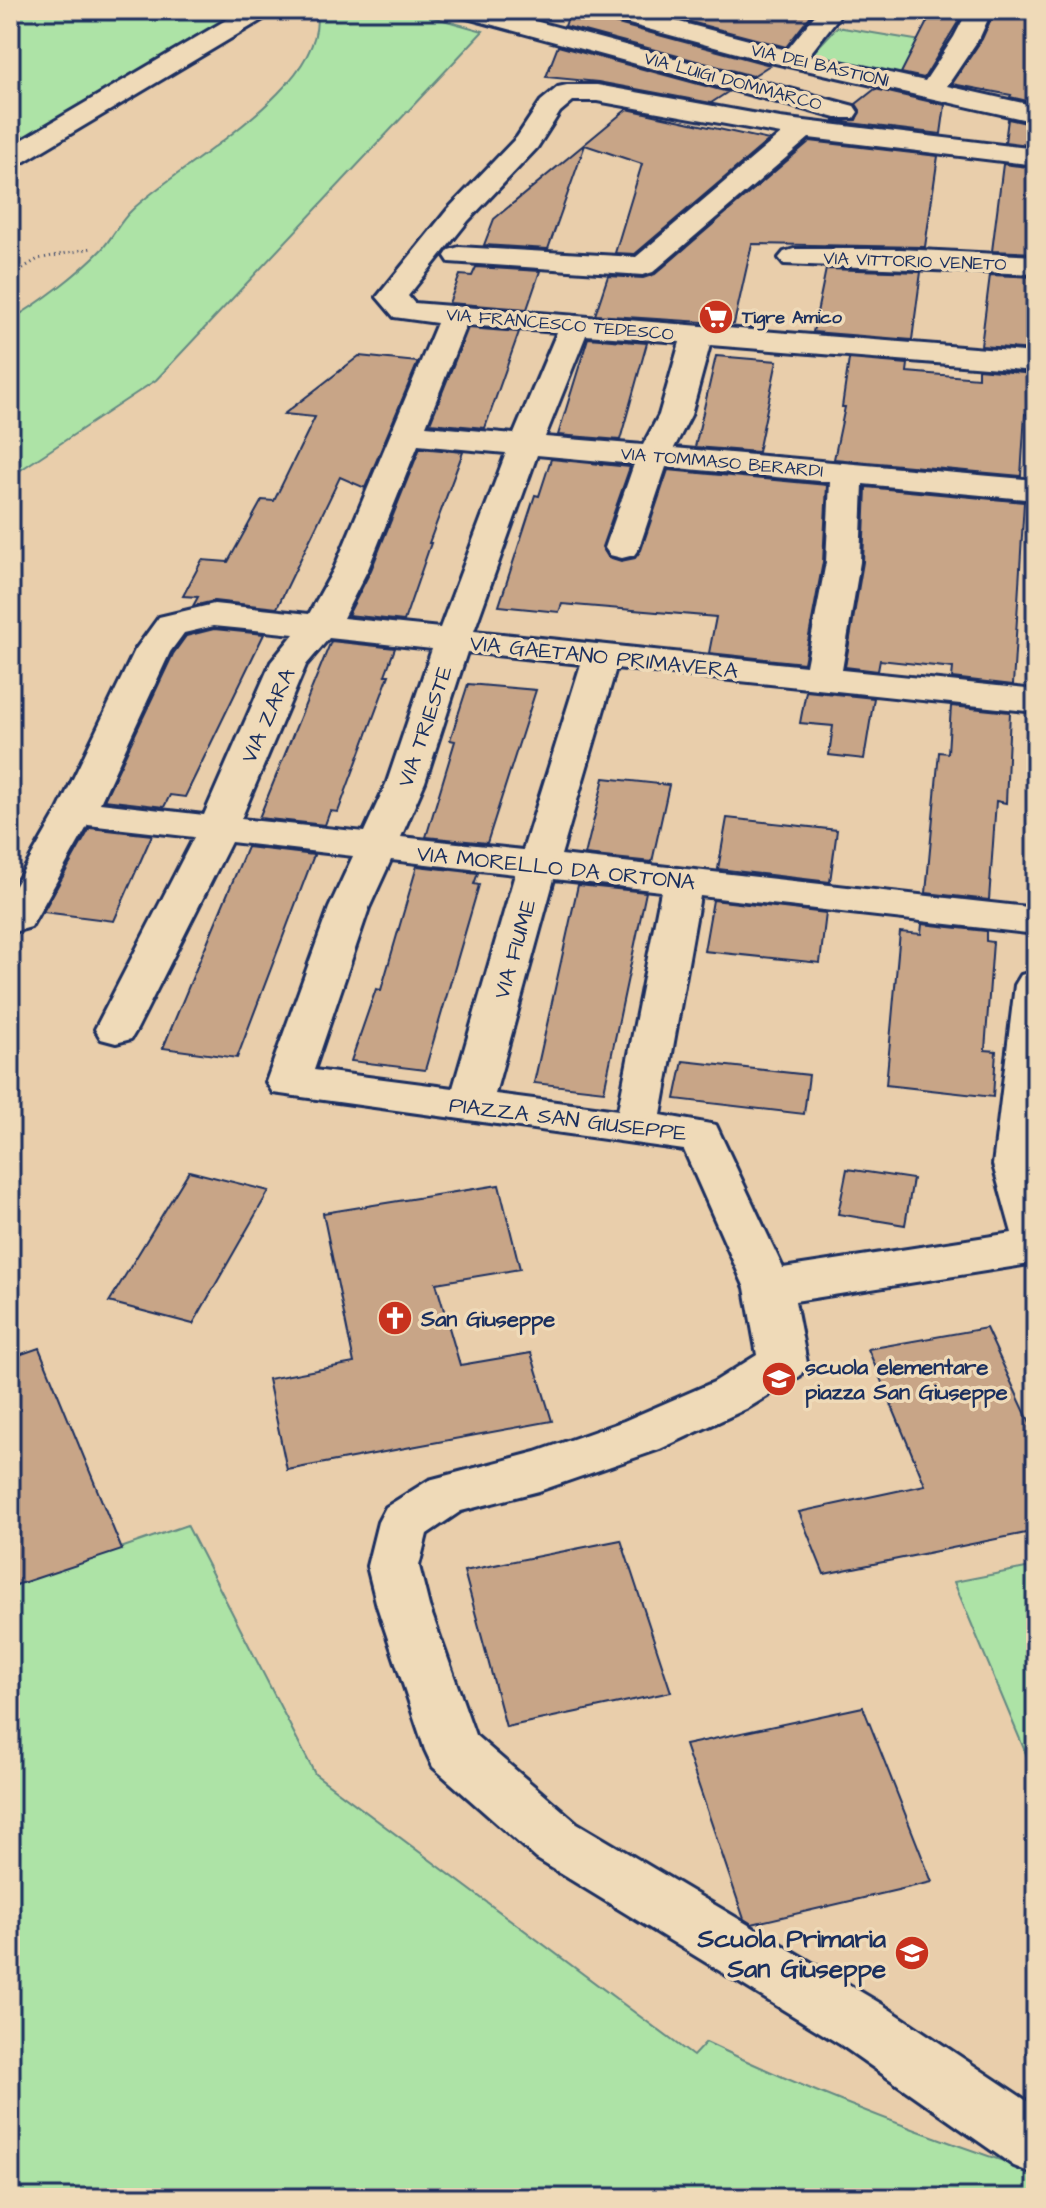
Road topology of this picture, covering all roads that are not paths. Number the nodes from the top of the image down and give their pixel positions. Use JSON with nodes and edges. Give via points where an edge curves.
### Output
{"nodes":[{"id":1,"x":261,"y":10,"type":"edge"},
{"id":2,"x":465,"y":10,"type":"edge"},
{"id":3,"x":605,"y":10,"type":"edge"},
{"id":4,"x":832,"y":10,"type":"edge"},
{"id":5,"x":980,"y":10,"type":"edge"},
{"id":6,"x":672,"y":18,"type":"edge"},
{"id":7,"x":793,"y":59,"type":"junction"},
{"id":8,"x":931,"y":91,"type":"junction"},
{"id":9,"x":1036,"y":114,"type":"edge"},
{"id":10,"x":803,"y":129,"type":"junction"},
{"id":11,"x":1002,"y":152,"type":"junction"},
{"id":12,"x":1036,"y":157,"type":"edge"},
{"id":13,"x":10,"y":158,"type":"edge"},
{"id":14,"x":459,"y":256,"type":"dead end"},
{"id":15,"x":794,"y":258,"type":"dead end"},
{"id":16,"x":1036,"y":265,"type":"edge"},
{"id":17,"x":455,"y":315,"type":"junction"},
{"id":18,"x":575,"y":325,"type":"junction"},
{"id":19,"x":697,"y":335,"type":"junction"},
{"id":20,"x":1036,"y":362,"type":"edge"},
{"id":21,"x":407,"y":434,"type":"junction"},
{"id":22,"x":525,"y":445,"type":"junction"},
{"id":23,"x":653,"y":456,"type":"junction"},
{"id":24,"x":847,"y":474,"type":"junction"},
{"id":25,"x":1036,"y":490,"type":"edge"},
{"id":26,"x":622,"y":548,"type":"dead end"},
{"id":27,"x":321,"y":625,"type":"junction"},
{"id":28,"x":453,"y":640,"type":"junction"},
{"id":29,"x":602,"y":655,"type":"junction"},
{"id":30,"x":822,"y":680,"type":"junction"},
{"id":31,"x":1036,"y":701,"type":"edge"},
{"id":32,"x":76,"y":812,"type":"junction"},
{"id":33,"x":218,"y":828,"type":"junction"},
{"id":34,"x":377,"y":846,"type":"junction"},
{"id":35,"x":538,"y":865,"type":"junction"},
{"id":36,"x":683,"y":881,"type":"junction"},
{"id":37,"x":17,"y":918,"type":"dead end"},
{"id":38,"x":1036,"y":921,"type":"edge"},
{"id":39,"x":1035,"y":1004,"type":"edge"},
{"id":40,"x":116,"y":1029,"type":"dead end"},
{"id":41,"x":288,"y":1082,"type":"joint"},
{"id":42,"x":470,"y":1105,"type":"junction"},
{"id":43,"x":637,"y":1126,"type":"junction"},
{"id":44,"x":1036,"y":1236,"type":"edge"},
{"id":45,"x":1036,"y":1246,"type":"edge"},
{"id":46,"x":769,"y":1288,"type":"junction"},
{"id":47,"x":1036,"y":2144,"type":"edge"}],
"edges":[{"from":1,"to":13,"type":"street"},
{"from":2,"to":11,"type":"street","name":"VIA LUIGI DOMMARCO"},
{"from":3,"to":6,"type":"street","name":"VIA DEI BASTIONI"},
{"from":4,"to":7,"type":"street"},
{"from":5,"to":8,"type":"street"},
{"from":6,"to":7,"type":"street","name":"VIA DEI BASTIONI"},
{"from":7,"to":8,"type":"street","name":"VIA DEI BASTIONI"},
{"from":8,"to":9,"type":"street","name":"VIA DEI BASTIONI"},
{"from":10,"to":11,"type":"street"},
{"from":10,"to":14,"type":"street","via":[[643,266]]},
{"from":10,"to":17,"type":"street","name":"VIA FRANCESCO TEDESCO","via":[[597,93],[567,93],[466,204],[392,297],[405,311]]},
{"from":11,"to":12,"type":"street"},
{"from":15,"to":16,"type":"street","name":"VIA VITTORIO VENETO"},
{"from":17,"to":18,"type":"street","name":"VIA FRANCESCO TEDESCO"},
{"from":17,"to":21,"type":"street","name":"VIA ZARA"},
{"from":18,"to":19,"type":"street","name":"VIA FRANCESCO TEDESCO"},
{"from":18,"to":22,"type":"street","name":"VIA TRIESTE"},
{"from":19,"to":20,"type":"street","name":"VIA FRANCESCO TEDESCO"},
{"from":19,"to":23,"type":"street","via":[[675,415]]},
{"from":21,"to":22,"type":"street","name":"VIA TOMMASO BERARDI"},
{"from":21,"to":27,"type":"street","name":"VIA ZARA","via":[[351,569]]},
{"from":22,"to":23,"type":"street","name":"VIA TOMMASO BERARDI"},
{"from":22,"to":28,"type":"street","name":"VIA TRIESTE"},
{"from":23,"to":24,"type":"street","name":"VIA TOMMASO BERARDI"},
{"from":23,"to":26,"type":"street"},
{"from":24,"to":25,"type":"street","name":"VIA TOMMASO BERARDI"},
{"from":24,"to":30,"type":"street","via":[[843,562]]},
{"from":27,"to":28,"type":"street","name":"VIA GAETANO PRIMAVERA"},
{"from":27,"to":32,"type":"street","name":"VIA GAETANO PRIMAVERA","via":[[214,615],[172,625],[153,650]]},
{"from":27,"to":33,"type":"street","name":"VIA ZARA","via":[[289,662]]},
{"from":28,"to":29,"type":"street","name":"VIA GAETANO PRIMAVERA"},
{"from":28,"to":34,"type":"street","name":"VIA TRIESTE","via":[[406,782]]},
{"from":29,"to":30,"type":"street","name":"VIA GAETANO PRIMAVERA"},
{"from":29,"to":35,"type":"street","name":"VIA FIUME"},
{"from":30,"to":31,"type":"street","name":"VIA GAETANO PRIMAVERA"},
{"from":32,"to":33,"type":"street","name":"VIA MORELLO DA ORTONA"},
{"from":32,"to":37,"type":"street"},
{"from":33,"to":34,"type":"street","name":"VIA MORELLO DA ORTONA"},
{"from":33,"to":40,"type":"street","name":"VIA ZARA"},
{"from":34,"to":35,"type":"street","name":"VIA MORELLO DA ORTONA"},
{"from":34,"to":41,"type":"street","name":"VIA TRIESTE","via":[[349,908]]},
{"from":35,"to":36,"type":"street","name":"VIA MORELLO DA ORTONA"},
{"from":35,"to":42,"type":"street","name":"VIA FIUME"},
{"from":36,"to":38,"type":"street","name":"VIA MORELLO DA ORTONA"},
{"from":36,"to":43,"type":"street"},
{"from":39,"to":44,"type":"street","via":[[1016,1165]]},
{"from":41,"to":42,"type":"street","name":"PIAZZA SAN GIUSEPPE"},
{"from":42,"to":43,"type":"street","name":"PIAZZA SAN GIUSEPPE"},
{"from":43,"to":46,"type":"street","name":"PIAZZA SAN GIUSEPPE","via":[[700,1136]]},
{"from":45,"to":46,"type":"street"},
{"from":46,"to":47,"type":"street","via":[[783,1363],[731,1395],[642,1435],[539,1471],[447,1494],[404,1522],[393,1566],[403,1606],[453,1750],[557,1841],[862,2025]]}]}
